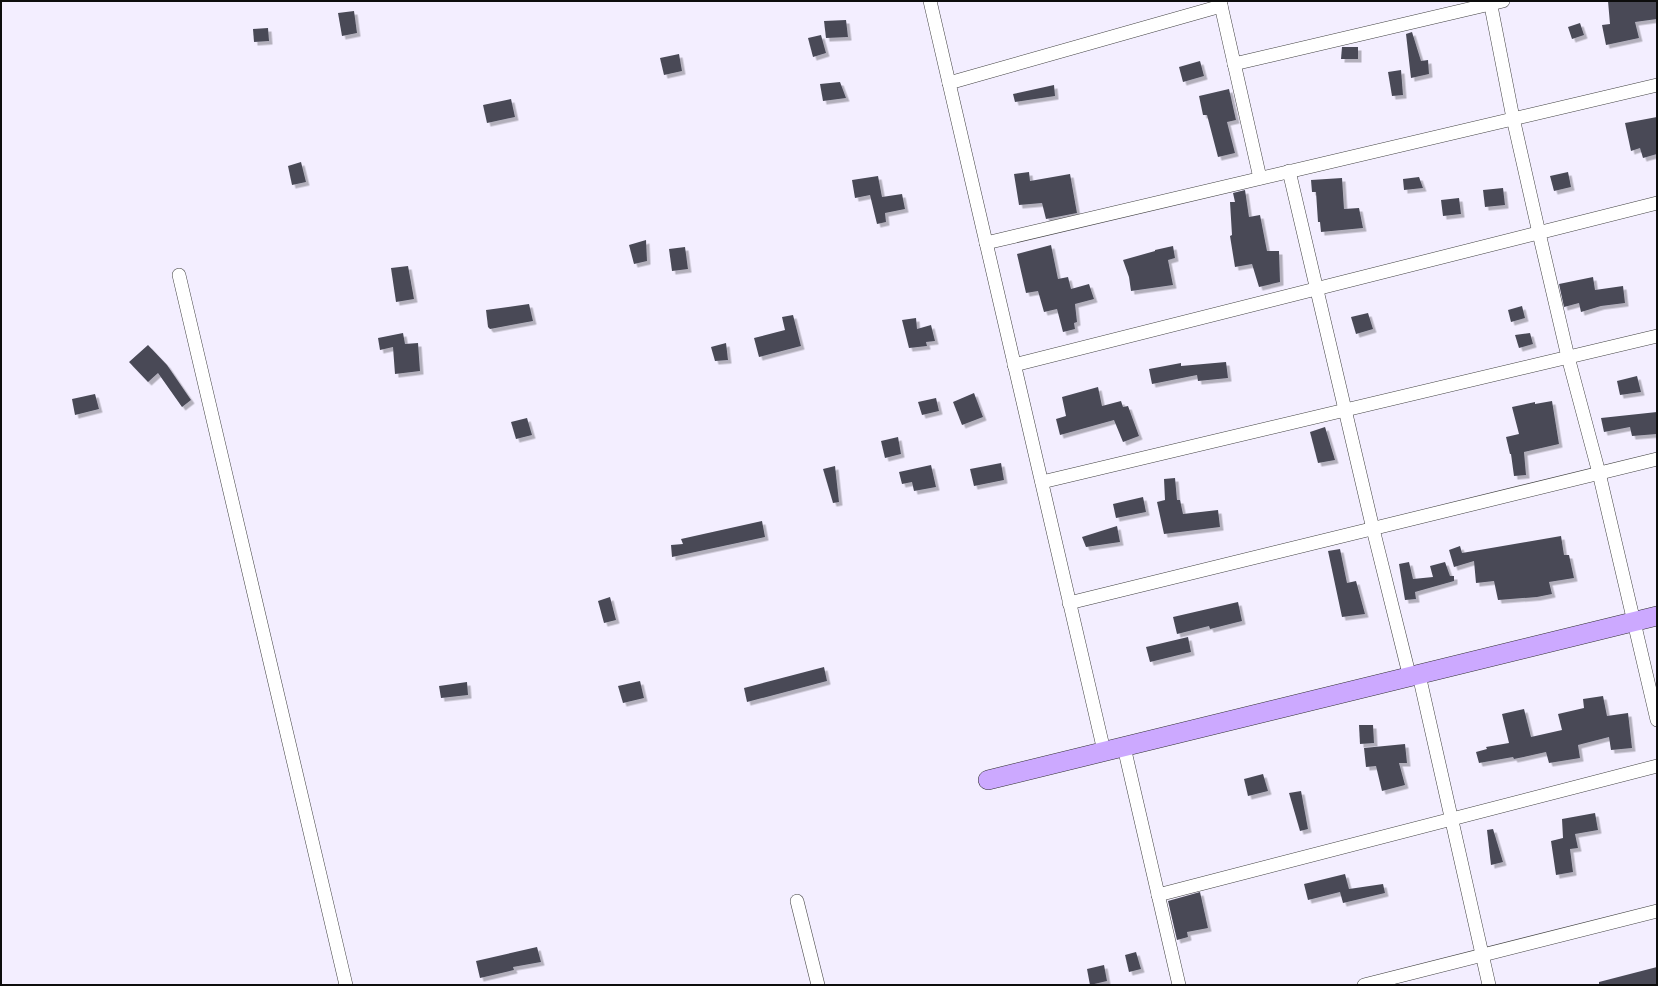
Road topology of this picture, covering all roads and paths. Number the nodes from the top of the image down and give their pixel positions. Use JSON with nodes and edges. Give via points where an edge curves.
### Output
{"nodes":[{"id":1,"x":930,"y":1,"type":"edge"},
{"id":2,"x":1495,"y":2,"type":"edge"},
{"id":3,"x":1221,"y":4,"type":"edge"},
{"id":4,"x":1234,"y":64,"type":"junction"},
{"id":5,"x":949,"y":83,"type":"junction"},
{"id":6,"x":1657,"y":85,"type":"edge"},
{"id":7,"x":1513,"y":118,"type":"junction"},
{"id":8,"x":1289,"y":171,"type":"junction"},
{"id":9,"x":1260,"y":178,"type":"junction"},
{"id":10,"x":1657,"y":203,"type":"edge"},
{"id":11,"x":1539,"y":233,"type":"junction"},
{"id":12,"x":986,"y":243,"type":"junction"},
{"id":13,"x":179,"y":275,"type":"dead end"},
{"id":14,"x":1317,"y":289,"type":"junction"},
{"id":15,"x":1657,"y":336,"type":"edge"},
{"id":16,"x":1568,"y":357,"type":"junction"},
{"id":17,"x":1014,"y":365,"type":"junction"},
{"id":18,"x":1345,"y":410,"type":"junction"},
{"id":19,"x":1657,"y":459,"type":"edge"},
{"id":20,"x":1599,"y":473,"type":"junction"},
{"id":21,"x":1042,"y":482,"type":"junction"},
{"id":22,"x":1373,"y":528,"type":"junction"},
{"id":23,"x":1070,"y":603,"type":"junction"},
{"id":24,"x":1657,"y":616,"type":"edge"},
{"id":25,"x":1633,"y":622,"type":"junction"},
{"id":26,"x":1414,"y":677,"type":"junction"},
{"id":27,"x":1657,"y":720,"type":"edge"},
{"id":28,"x":1124,"y":747,"type":"junction"},
{"id":29,"x":1104,"y":752,"type":"junction"},
{"id":30,"x":1657,"y":766,"type":"edge"},
{"id":31,"x":988,"y":780,"type":"dead end"},
{"id":32,"x":1452,"y":819,"type":"junction"},
{"id":33,"x":1158,"y":895,"type":"junction"},
{"id":34,"x":797,"y":901,"type":"dead end"},
{"id":35,"x":1657,"y":911,"type":"edge"},
{"id":36,"x":1483,"y":955,"type":"junction"},
{"id":37,"x":346,"y":985,"type":"edge"},
{"id":38,"x":818,"y":985,"type":"edge"},
{"id":39,"x":1179,"y":985,"type":"edge"},
{"id":40,"x":1364,"y":985,"type":"edge"},
{"id":41,"x":1489,"y":985,"type":"edge"}],
"edges":[{"from":1,"to":5,"type":"street"},
{"from":2,"to":4,"type":"street"},
{"from":2,"to":7,"type":"street"},
{"from":3,"to":4,"type":"street"},
{"from":3,"to":5,"type":"street"},
{"from":4,"to":9,"type":"street"},
{"from":5,"to":12,"type":"street"},
{"from":6,"to":7,"type":"street"},
{"from":7,"to":8,"type":"street"},
{"from":7,"to":11,"type":"street"},
{"from":8,"to":9,"type":"street"},
{"from":8,"to":14,"type":"street"},
{"from":9,"to":12,"type":"street"},
{"from":10,"to":11,"type":"street"},
{"from":11,"to":14,"type":"street"},
{"from":11,"to":16,"type":"street"},
{"from":12,"to":17,"type":"street"},
{"from":13,"to":37,"type":"street"},
{"from":14,"to":17,"type":"street"},
{"from":14,"to":18,"type":"street"},
{"from":15,"to":16,"type":"street"},
{"from":16,"to":18,"type":"street"},
{"from":16,"to":20,"type":"street"},
{"from":17,"to":21,"type":"street"},
{"from":18,"to":21,"type":"street"},
{"from":18,"to":22,"type":"street"},
{"from":19,"to":20,"type":"street"},
{"from":20,"to":22,"type":"street"},
{"from":20,"to":25,"type":"street"},
{"from":21,"to":23,"type":"street"},
{"from":22,"to":23,"type":"street"},
{"from":22,"to":26,"type":"street"},
{"from":23,"to":29,"type":"street"},
{"from":24,"to":25,"type":"street"},
{"from":25,"to":26,"type":"street"},
{"from":25,"to":27,"type":"street"},
{"from":26,"to":28,"type":"street"},
{"from":26,"to":32,"type":"street"},
{"from":28,"to":29,"type":"street"},
{"from":28,"to":33,"type":"street"},
{"from":29,"to":31,"type":"street"},
{"from":30,"to":32,"type":"street"},
{"from":32,"to":33,"type":"street"},
{"from":32,"to":36,"type":"street"},
{"from":33,"to":39,"type":"street"},
{"from":34,"to":38,"type":"street"},
{"from":35,"to":36,"type":"street"},
{"from":36,"to":40,"type":"street"},
{"from":36,"to":41,"type":"street"}]}
